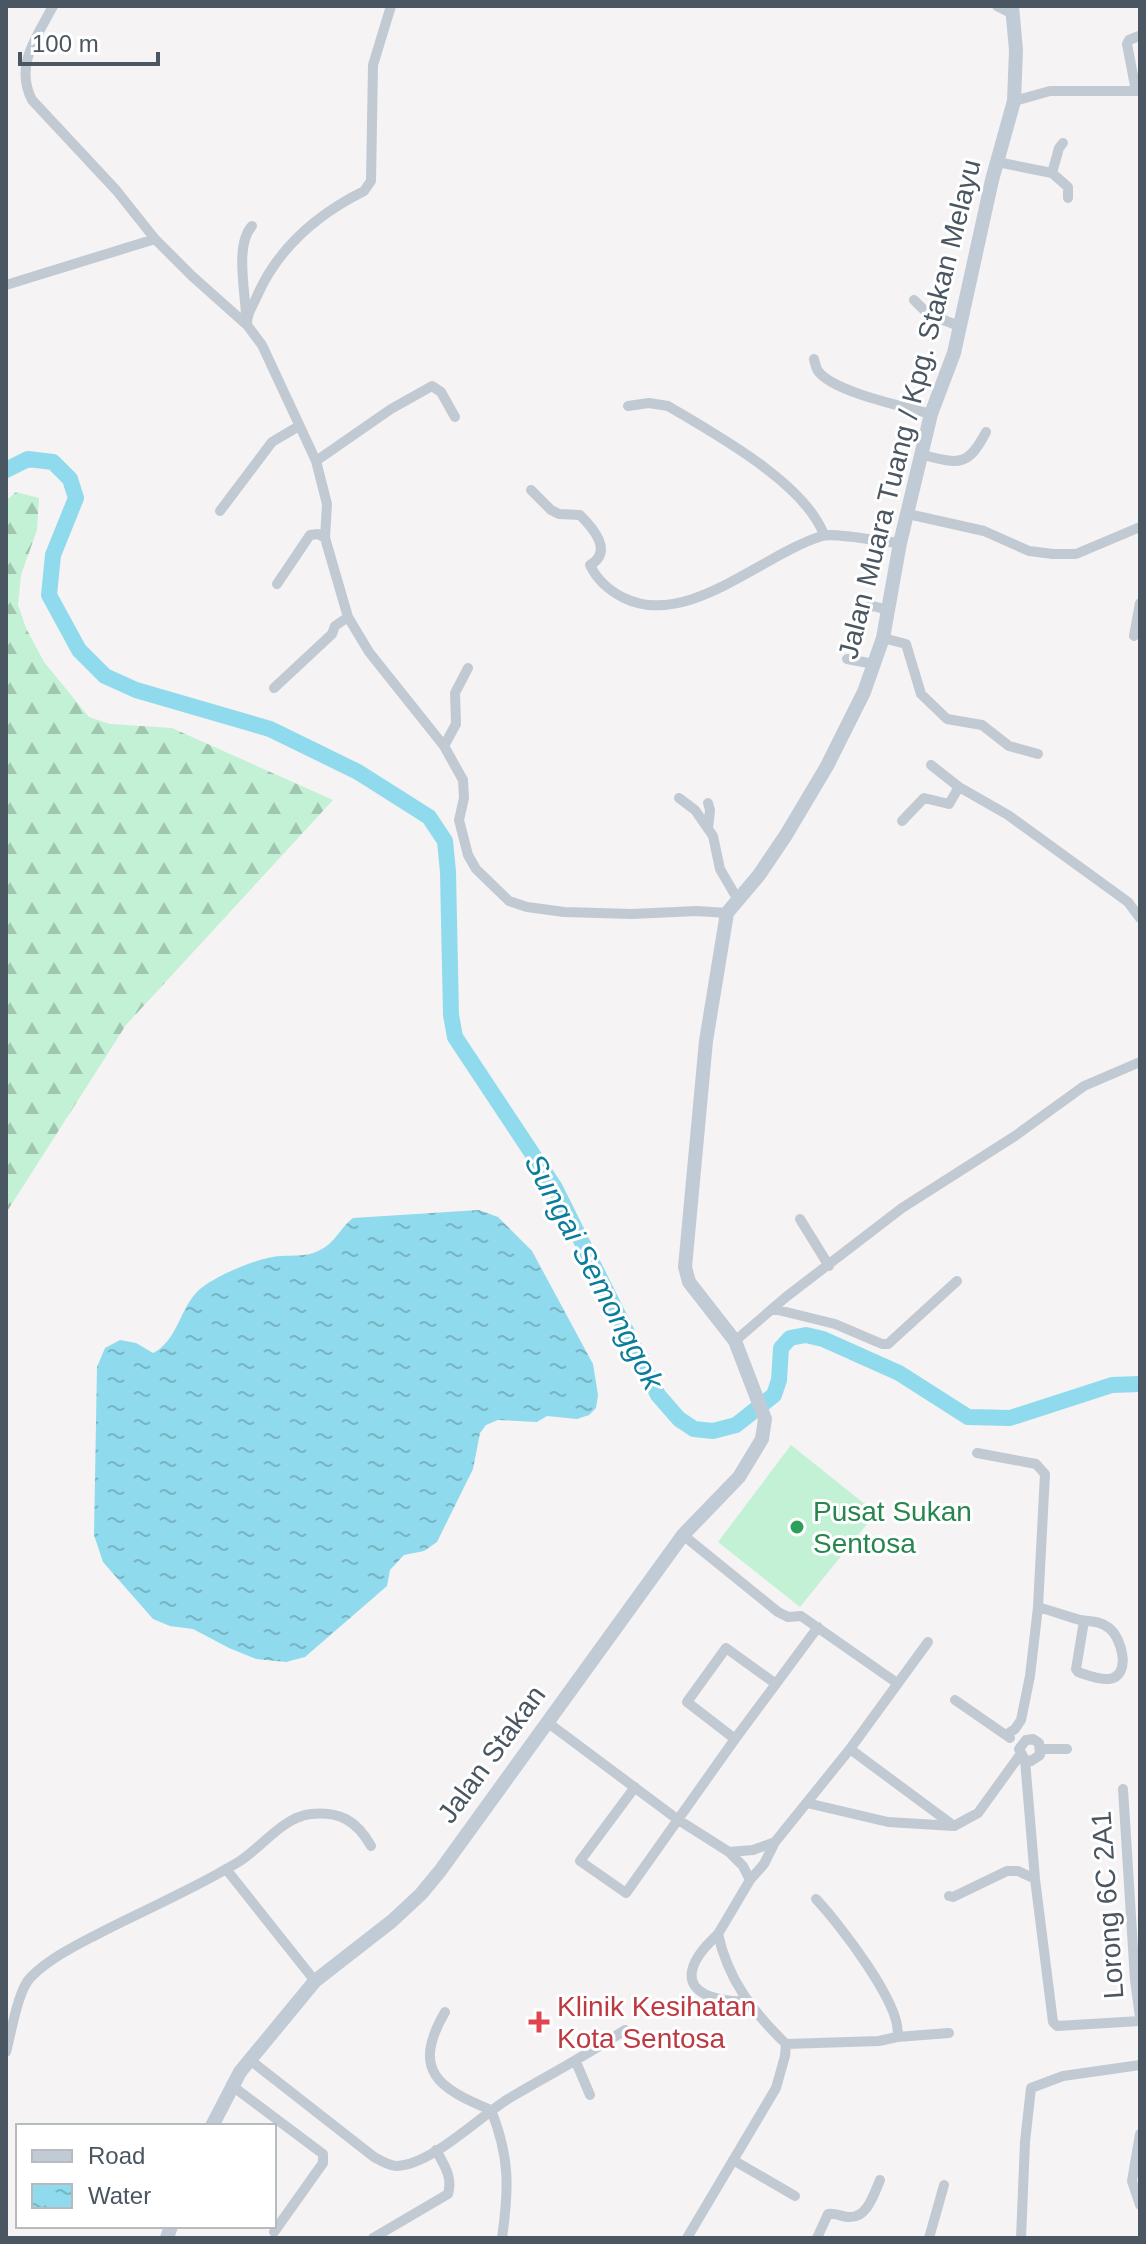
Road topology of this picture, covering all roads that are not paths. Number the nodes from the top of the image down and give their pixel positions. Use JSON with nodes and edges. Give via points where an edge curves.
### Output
{"nodes":[{"id":1,"x":53,"y":6,"type":"edge"},
{"id":2,"x":391,"y":6,"type":"edge"},
{"id":3,"x":997,"y":6,"type":"edge"},
{"id":4,"x":1013,"y":10,"type":"edge"},
{"id":5,"x":1139,"y":36,"type":"edge"},
{"id":6,"x":1138,"y":91,"type":"edge"},
{"id":7,"x":1014,"y":101,"type":"junction"},
{"id":8,"x":1063,"y":143,"type":"dead end"},
{"id":9,"x":997,"y":162,"type":"junction"},
{"id":10,"x":1052,"y":173,"type":"junction"},
{"id":11,"x":1068,"y":198,"type":"dead end"},
{"id":12,"x":252,"y":226,"type":"dead end"},
{"id":13,"x":155,"y":239,"type":"junction"},
{"id":14,"x":6,"y":285,"type":"edge"},
{"id":15,"x":914,"y":300,"type":"dead end"},
{"id":16,"x":247,"y":321,"type":"junction"},
{"id":17,"x":959,"y":326,"type":"junction"},
{"id":18,"x":814,"y":359,"type":"dead end"},
{"id":19,"x":628,"y":406,"type":"dead end"},
{"id":20,"x":931,"y":414,"type":"junction"},
{"id":21,"x":455,"y":417,"type":"dead end"},
{"id":22,"x":299,"y":426,"type":"junction"},
{"id":23,"x":986,"y":432,"type":"dead end"},
{"id":24,"x":923,"y":455,"type":"junction"},
{"id":25,"x":316,"y":461,"type":"junction"},
{"id":26,"x":531,"y":490,"type":"dead end"},
{"id":27,"x":220,"y":511,"type":"dead end"},
{"id":28,"x":908,"y":514,"type":"junction"},
{"id":29,"x":1140,"y":527,"type":"edge"},
{"id":30,"x":824,"y":535,"type":"junction"},
{"id":31,"x":325,"y":538,"type":"junction"},
{"id":32,"x":900,"y":543,"type":"junction"},
{"id":33,"x":277,"y":584,"type":"dead end"},
{"id":34,"x":1140,"y":603,"type":"edge"},
{"id":35,"x":888,"y":610,"type":"junction"},
{"id":36,"x":348,"y":617,"type":"junction"},
{"id":37,"x":859,"y":617,"type":"dead end"},
{"id":38,"x":1134,"y":636,"type":"dead end"},
{"id":39,"x":883,"y":638,"type":"junction"},
{"id":40,"x":847,"y":659,"type":"dead end"},
{"id":41,"x":874,"y":664,"type":"junction"},
{"id":42,"x":468,"y":668,"type":"dead end"},
{"id":43,"x":274,"y":688,"type":"dead end"},
{"id":44,"x":444,"y":746,"type":"junction"},
{"id":45,"x":1038,"y":754,"type":"dead end"},
{"id":46,"x":931,"y":765,"type":"dead end"},
{"id":47,"x":959,"y":787,"type":"junction"},
{"id":48,"x":679,"y":798,"type":"dead end"},
{"id":49,"x":708,"y":803,"type":"dead end"},
{"id":50,"x":902,"y":821,"type":"dead end"},
{"id":51,"x":708,"y":829,"type":"junction"},
{"id":52,"x":738,"y":900,"type":"junction"},
{"id":53,"x":727,"y":913,"type":"junction"},
{"id":54,"x":1140,"y":918,"type":"edge"},
{"id":55,"x":1140,"y":1062,"type":"edge"},
{"id":56,"x":800,"y":1219,"type":"dead end"},
{"id":57,"x":829,"y":1266,"type":"junction"},
{"id":58,"x":957,"y":1281,"type":"dead end"},
{"id":59,"x":774,"y":1309,"type":"junction"},
{"id":60,"x":735,"y":1341,"type":"junction"},
{"id":61,"x":977,"y":1453,"type":"dead end"},
{"id":62,"x":683,"y":1535,"type":"junction"},
{"id":63,"x":1038,"y":1607,"type":"junction"},
{"id":64,"x":1084,"y":1621,"type":"junction"},
{"id":65,"x":818,"y":1627,"type":"junction"},
{"id":66,"x":928,"y":1642,"type":"dead end"},
{"id":67,"x":897,"y":1683,"type":"junction"},
{"id":68,"x":776,"y":1684,"type":"junction"},
{"id":69,"x":955,"y":1700,"type":"dead end"},
{"id":70,"x":547,"y":1722,"type":"junction"},
{"id":71,"x":1006,"y":1735,"type":"junction"},
{"id":72,"x":735,"y":1739,"type":"junction"},
{"id":73,"x":850,"y":1749,"type":"junction"},
{"id":74,"x":1041,"y":1749,"type":"junction"},
{"id":75,"x":1067,"y":1749,"type":"dead end"},
{"id":76,"x":1022,"y":1753,"type":"junction"},
{"id":77,"x":635,"y":1787,"type":"junction"},
{"id":78,"x":1123,"y":1789,"type":"dead end"},
{"id":79,"x":807,"y":1803,"type":"junction"},
{"id":80,"x":677,"y":1819,"type":"junction"},
{"id":81,"x":954,"y":1826,"type":"junction"},
{"id":82,"x":775,"y":1842,"type":"junction"},
{"id":83,"x":371,"y":1846,"type":"dead end"},
{"id":84,"x":729,"y":1852,"type":"junction"},
{"id":85,"x":226,"y":1869,"type":"junction"},
{"id":86,"x":1035,"y":1879,"type":"junction"},
{"id":87,"x":750,"y":1880,"type":"junction"},
{"id":88,"x":949,"y":1896,"type":"dead end"},
{"id":89,"x":816,"y":1899,"type":"dead end"},
{"id":90,"x":718,"y":1934,"type":"junction"},
{"id":91,"x":315,"y":1981,"type":"junction"},
{"id":92,"x":746,"y":2001,"type":"junction"},
{"id":93,"x":445,"y":2012,"type":"dead end"},
{"id":94,"x":1140,"y":2019,"type":"edge"},
{"id":95,"x":625,"y":2030,"type":"dead end"},
{"id":96,"x":949,"y":2033,"type":"dead end"},
{"id":97,"x":897,"y":2037,"type":"junction"},
{"id":98,"x":786,"y":2044,"type":"junction"},
{"id":99,"x":6,"y":2052,"type":"edge"},
{"id":100,"x":250,"y":2060,"type":"junction"},
{"id":101,"x":576,"y":2062,"type":"junction"},
{"id":102,"x":1140,"y":2065,"type":"edge"},
{"id":103,"x":231,"y":2085,"type":"junction"},
{"id":104,"x":590,"y":2095,"type":"dead end"},
{"id":105,"x":491,"y":2110,"type":"junction"},
{"id":106,"x":213,"y":2124,"type":"edge"},
{"id":107,"x":1140,"y":2134,"type":"edge"},
{"id":108,"x":436,"y":2150,"type":"junction"},
{"id":109,"x":733,"y":2160,"type":"junction"},
{"id":110,"x":880,"y":2180,"type":"dead end"},
{"id":111,"x":944,"y":2185,"type":"dead end"},
{"id":112,"x":795,"y":2196,"type":"dead end"},
{"id":113,"x":1140,"y":2205,"type":"edge"},
{"id":114,"x":274,"y":2232,"type":"dead end"},
{"id":115,"x":373,"y":2238,"type":"edge"},
{"id":116,"x":502,"y":2238,"type":"edge"},
{"id":117,"x":687,"y":2238,"type":"edge"},
{"id":118,"x":817,"y":2238,"type":"edge"},
{"id":119,"x":929,"y":2238,"type":"edge"},
{"id":120,"x":1021,"y":2238,"type":"edge"}],
"edges":[{"from":1,"to":13,"type":"street","via":[[29,52],[25,86]]},
{"from":2,"to":16,"type":"street","via":[[373,65],[371,181],[288,244]]},
{"from":3,"to":4,"type":"street"},
{"from":4,"to":7,"type":"main road","name":"Jalan Muara Tuang / Kpg. Stakan Melayu"},
{"from":5,"to":6,"type":"street","via":[[1127,44]]},
{"from":6,"to":7,"type":"street","via":[[1050,91]]},
{"from":7,"to":9,"type":"main road","name":"Jalan Muara Tuang / Kpg. Stakan Melayu"},
{"from":8,"to":10,"type":"street"},
{"from":9,"to":10,"type":"street"},
{"from":9,"to":17,"type":"main road","name":"Jalan Muara Tuang / Kpg. Stakan Melayu"},
{"from":10,"to":11,"type":"street","via":[[1068,187]]},
{"from":12,"to":16,"type":"street","via":[[242,248]]},
{"from":13,"to":14,"type":"street"},
{"from":13,"to":16,"type":"street"},
{"from":15,"to":17,"type":"street","via":[[928,314]]},
{"from":16,"to":22,"type":"street","via":[[277,372]]},
{"from":17,"to":20,"type":"main road","name":"Jalan Muara Tuang / Kpg. Stakan Melayu"},
{"from":18,"to":20,"type":"street","via":[[823,376],[852,391]]},
{"from":19,"to":30,"type":"street","via":[[668,406],[770,472],[810,508]]},
{"from":20,"to":24,"type":"main road","name":"Jalan Muara Tuang / Kpg. Stakan Melayu"},
{"from":21,"to":25,"type":"street","via":[[432,386]]},
{"from":22,"to":25,"type":"street"},
{"from":22,"to":27,"type":"street","via":[[272,442]]},
{"from":23,"to":24,"type":"street","via":[[962,461]]},
{"from":24,"to":28,"type":"main road","name":"Jalan Muara Tuang / Kpg. Stakan Melayu"},
{"from":25,"to":31,"type":"street","via":[[327,504]]},
{"from":26,"to":30,"type":"street","via":[[551,510],[580,515],[588,523],[600,541],[602,551],[590,565],[600,582],[635,603],[660,607],[694,598]]},
{"from":28,"to":29,"type":"street","via":[[1053,554],[1076,554]]},
{"from":28,"to":32,"type":"main road","name":"Jalan Muara Tuang / Kpg. Stakan Melayu"},
{"from":30,"to":32,"type":"street"},
{"from":31,"to":33,"type":"street","via":[[310,535]]},
{"from":31,"to":36,"type":"street"},
{"from":32,"to":35,"type":"main road","name":"Jalan Muara Tuang / Kpg. Stakan Melayu"},
{"from":34,"to":38,"type":"street"},
{"from":35,"to":37,"type":"street","via":[[863,608]]},
{"from":35,"to":39,"type":"main road","name":"Jalan Muara Tuang / Kpg. Stakan Melayu"},
{"from":36,"to":43,"type":"street"},
{"from":36,"to":44,"type":"street","via":[[369,652]]},
{"from":39,"to":41,"type":"main road","name":"Jalan Muara Tuang / Kpg. Stakan Melayu"},
{"from":39,"to":45,"type":"street","via":[[906,644],[921,694],[947,719],[982,725],[1009,746]]},
{"from":40,"to":41,"type":"street"},
{"from":41,"to":52,"type":"main road","name":"Jalan Muara Tuang / Kpg. Stakan Melayu","via":[[827,766],[786,835]]},
{"from":42,"to":44,"type":"street","via":[[455,693],[456,724]]},
{"from":44,"to":53,"type":"street","via":[[463,780],[459,820],[468,855],[509,901],[564,912]]},
{"from":46,"to":47,"type":"street"},
{"from":47,"to":50,"type":"street","via":[[949,804],[924,798]]},
{"from":47,"to":54,"type":"street","via":[[1008,815],[1128,902]]},
{"from":48,"to":51,"type":"street"},
{"from":49,"to":51,"type":"street"},
{"from":51,"to":52,"type":"street","via":[[720,869]]},
{"from":52,"to":53,"type":"main road","name":"Jalan Muara Tuang / Kpg. Stakan Melayu"},
{"from":53,"to":60,"type":"main road","via":[[706,1041],[685,1267],[695,1290]]},
{"from":55,"to":57,"type":"street","via":[[1084,1086],[902,1208]]},
{"from":56,"to":57,"type":"street"},
{"from":57,"to":59,"type":"street"},
{"from":58,"to":59,"type":"street","via":[[888,1344]]},
{"from":59,"to":60,"type":"street"},
{"from":60,"to":62,"type":"main road","name":"Jalan Stakan","via":[[765,1419],[762,1439],[739,1477]]},
{"from":61,"to":63,"type":"street","via":[[1036,1464],[1045,1474]]},
{"from":62,"to":65,"type":"street","via":[[778,1612],[801,1616]]},
{"from":62,"to":70,"type":"main road","name":"Jalan Stakan"},
{"from":63,"to":64,"type":"street"},
{"from":63,"to":71,"type":"street","via":[[1021,1720]]},
{"from":64,"to":64,"type":"street","via":[[1099,1622],[1119,1640],[1121,1671],[1114,1678],[1076,1669]]},
{"from":65,"to":67,"type":"street"},
{"from":65,"to":68,"type":"street"},
{"from":66,"to":67,"type":"street"},
{"from":67,"to":73,"type":"street"},
{"from":68,"to":72,"type":"street"},
{"from":68,"to":72,"type":"street","via":[[726,1648],[687,1702]]},
{"from":69,"to":71,"type":"street"},
{"from":70,"to":77,"type":"street"},
{"from":70,"to":91,"type":"main road","name":"Jalan Stakan","via":[[421,1894]]},
{"from":71,"to":76,"type":"street"},
{"from":72,"to":80,"type":"street"},
{"from":73,"to":79,"type":"street"},
{"from":73,"to":81,"type":"street"},
{"from":74,"to":75,"type":"street"},
{"from":74,"to":76,"type":"street","via":[[1037,1759]]},
{"from":74,"to":76,"type":"street","via":[[1033,1739],[1026,1740]]},
{"from":76,"to":81,"type":"street","via":[[978,1813]]},
{"from":76,"to":86,"type":"street"},
{"from":77,"to":80,"type":"street"},
{"from":77,"to":80,"type":"street","via":[[580,1861],[626,1893]]},
{"from":78,"to":94,"type":"street","name":"Lorong 6C 2A1"},
{"from":79,"to":81,"type":"street","via":[[888,1822]]},
{"from":79,"to":82,"type":"street"},
{"from":80,"to":84,"type":"street"},
{"from":82,"to":84,"type":"street"},
{"from":82,"to":87,"type":"street"},
{"from":83,"to":85,"type":"street","via":[[350,1821],[308,1814]]},
{"from":84,"to":87,"type":"street"},
{"from":85,"to":91,"type":"street"},
{"from":85,"to":99,"type":"street","via":[[56,1957],[29,1979]]},
{"from":86,"to":88,"type":"street","via":[[1007,1871]]},
{"from":86,"to":94,"type":"street","via":[[1051,2014],[1057,2026]]},
{"from":87,"to":90,"type":"street"},
{"from":89,"to":97,"type":"street","via":[[884,1994],[898,2021]]},
{"from":90,"to":92,"type":"street"},
{"from":90,"to":92,"type":"street","via":[[699,1955],[693,1980],[714,1999]]},
{"from":91,"to":100,"type":"main road","name":"Jalan Stakan"},
{"from":92,"to":98,"type":"street"},
{"from":93,"to":105,"type":"street","via":[[429,2048],[435,2075],[445,2087]]},
{"from":95,"to":101,"type":"street"},
{"from":96,"to":97,"type":"street"},
{"from":97,"to":98,"type":"street"},
{"from":98,"to":109,"type":"street","via":[[776,2088]]},
{"from":100,"to":103,"type":"main road","name":"Jalan Stakan"},
{"from":100,"to":108,"type":"street","via":[[384,2163],[398,2166]]},
{"from":101,"to":104,"type":"street"},
{"from":101,"to":105,"type":"street"},
{"from":102,"to":120,"type":"street","via":[[1077,2073],[1031,2088]]},
{"from":103,"to":106,"type":"main road","name":"Jalan Stakan"},
{"from":103,"to":114,"type":"street","via":[[323,2154],[323,2163]]},
{"from":105,"to":108,"type":"street"},
{"from":105,"to":116,"type":"street","via":[[507,2163]]},
{"from":107,"to":113,"type":"street","via":[[1132,2181]]},
{"from":108,"to":115,"type":"street","via":[[450,2176],[448,2194]]},
{"from":109,"to":112,"type":"street"},
{"from":109,"to":117,"type":"street"},
{"from":110,"to":118,"type":"street","via":[[863,2212],[849,2217],[828,2214]]},
{"from":111,"to":119,"type":"street"}]}
